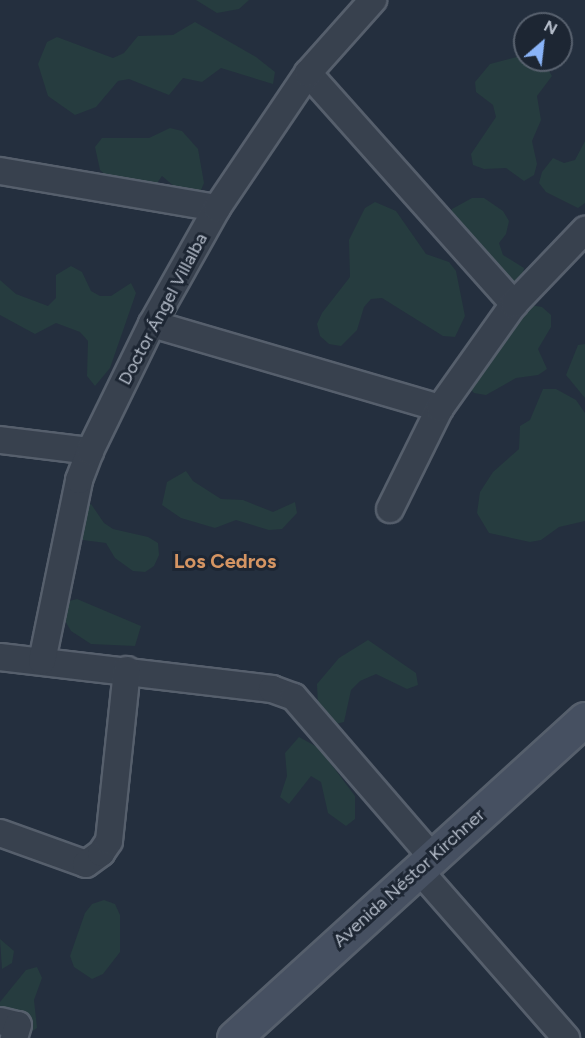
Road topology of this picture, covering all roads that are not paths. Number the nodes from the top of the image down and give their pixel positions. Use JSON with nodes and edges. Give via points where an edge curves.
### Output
{"nodes":[{"id":1,"x":373,"y":0,"type":"edge"},
{"id":2,"x":308,"y":74,"type":"junction"},
{"id":3,"x":0,"y":171,"type":"edge"},
{"id":4,"x":217,"y":208,"type":"junction"},
{"id":5,"x":585,"y":230,"type":"edge"},
{"id":6,"x":514,"y":304,"type":"junction"},
{"id":7,"x":152,"y":324,"type":"junction"},
{"id":8,"x":440,"y":408,"type":"junction"},
{"id":9,"x":0,"y":440,"type":"edge"},
{"id":10,"x":90,"y":451,"type":"junction"},
{"id":11,"x":390,"y":510,"type":"dead end"},
{"id":12,"x":0,"y":657,"type":"edge"},
{"id":13,"x":42,"y":661,"type":"junction"},
{"id":14,"x":127,"y":670,"type":"junction"},
{"id":15,"x":585,"y":719,"type":"edge"},
{"id":16,"x":0,"y":834,"type":"edge"},
{"id":17,"x":425,"y":863,"type":"junction"},
{"id":18,"x":0,"y":1021,"type":"edge"},
{"id":19,"x":14,"y":1038,"type":"edge"},
{"id":20,"x":234,"y":1038,"type":"edge"},
{"id":21,"x":566,"y":1038,"type":"edge"}],
"edges":[{"from":1,"to":2,"type":"street","name":"Doctor Ángel Villalba"},
{"from":2,"to":4,"type":"street","name":"Doctor Ángel Villalba"},
{"from":2,"to":6,"type":"street"},
{"from":3,"to":4,"type":"street"},
{"from":4,"to":7,"type":"street","name":"Doctor Ángel Villalba"},
{"from":5,"to":6,"type":"street"},
{"from":6,"to":8,"type":"street"},
{"from":7,"to":8,"type":"street"},
{"from":7,"to":10,"type":"street","name":"Doctor Ángel Villalba"},
{"from":8,"to":11,"type":"street"},
{"from":9,"to":10,"type":"street"},
{"from":10,"to":13,"type":"street","name":"Doctor Ángel Villalba","via":[[80,480]]},
{"from":12,"to":13,"type":"street"},
{"from":13,"to":14,"type":"street"},
{"from":14,"to":16,"type":"street","via":[[109,841],[101,853],[86,864]]},
{"from":14,"to":17,"type":"street","via":[[272,689],[294,697]]},
{"from":15,"to":17,"type":"main road","name":"Avenida Néstor Kirchner"},
{"from":17,"to":20,"type":"main road","name":"Avenida Néstor Kirchner"},
{"from":17,"to":21,"type":"street"},
{"from":18,"to":19,"type":"street","via":[[18,1025]]}]}
